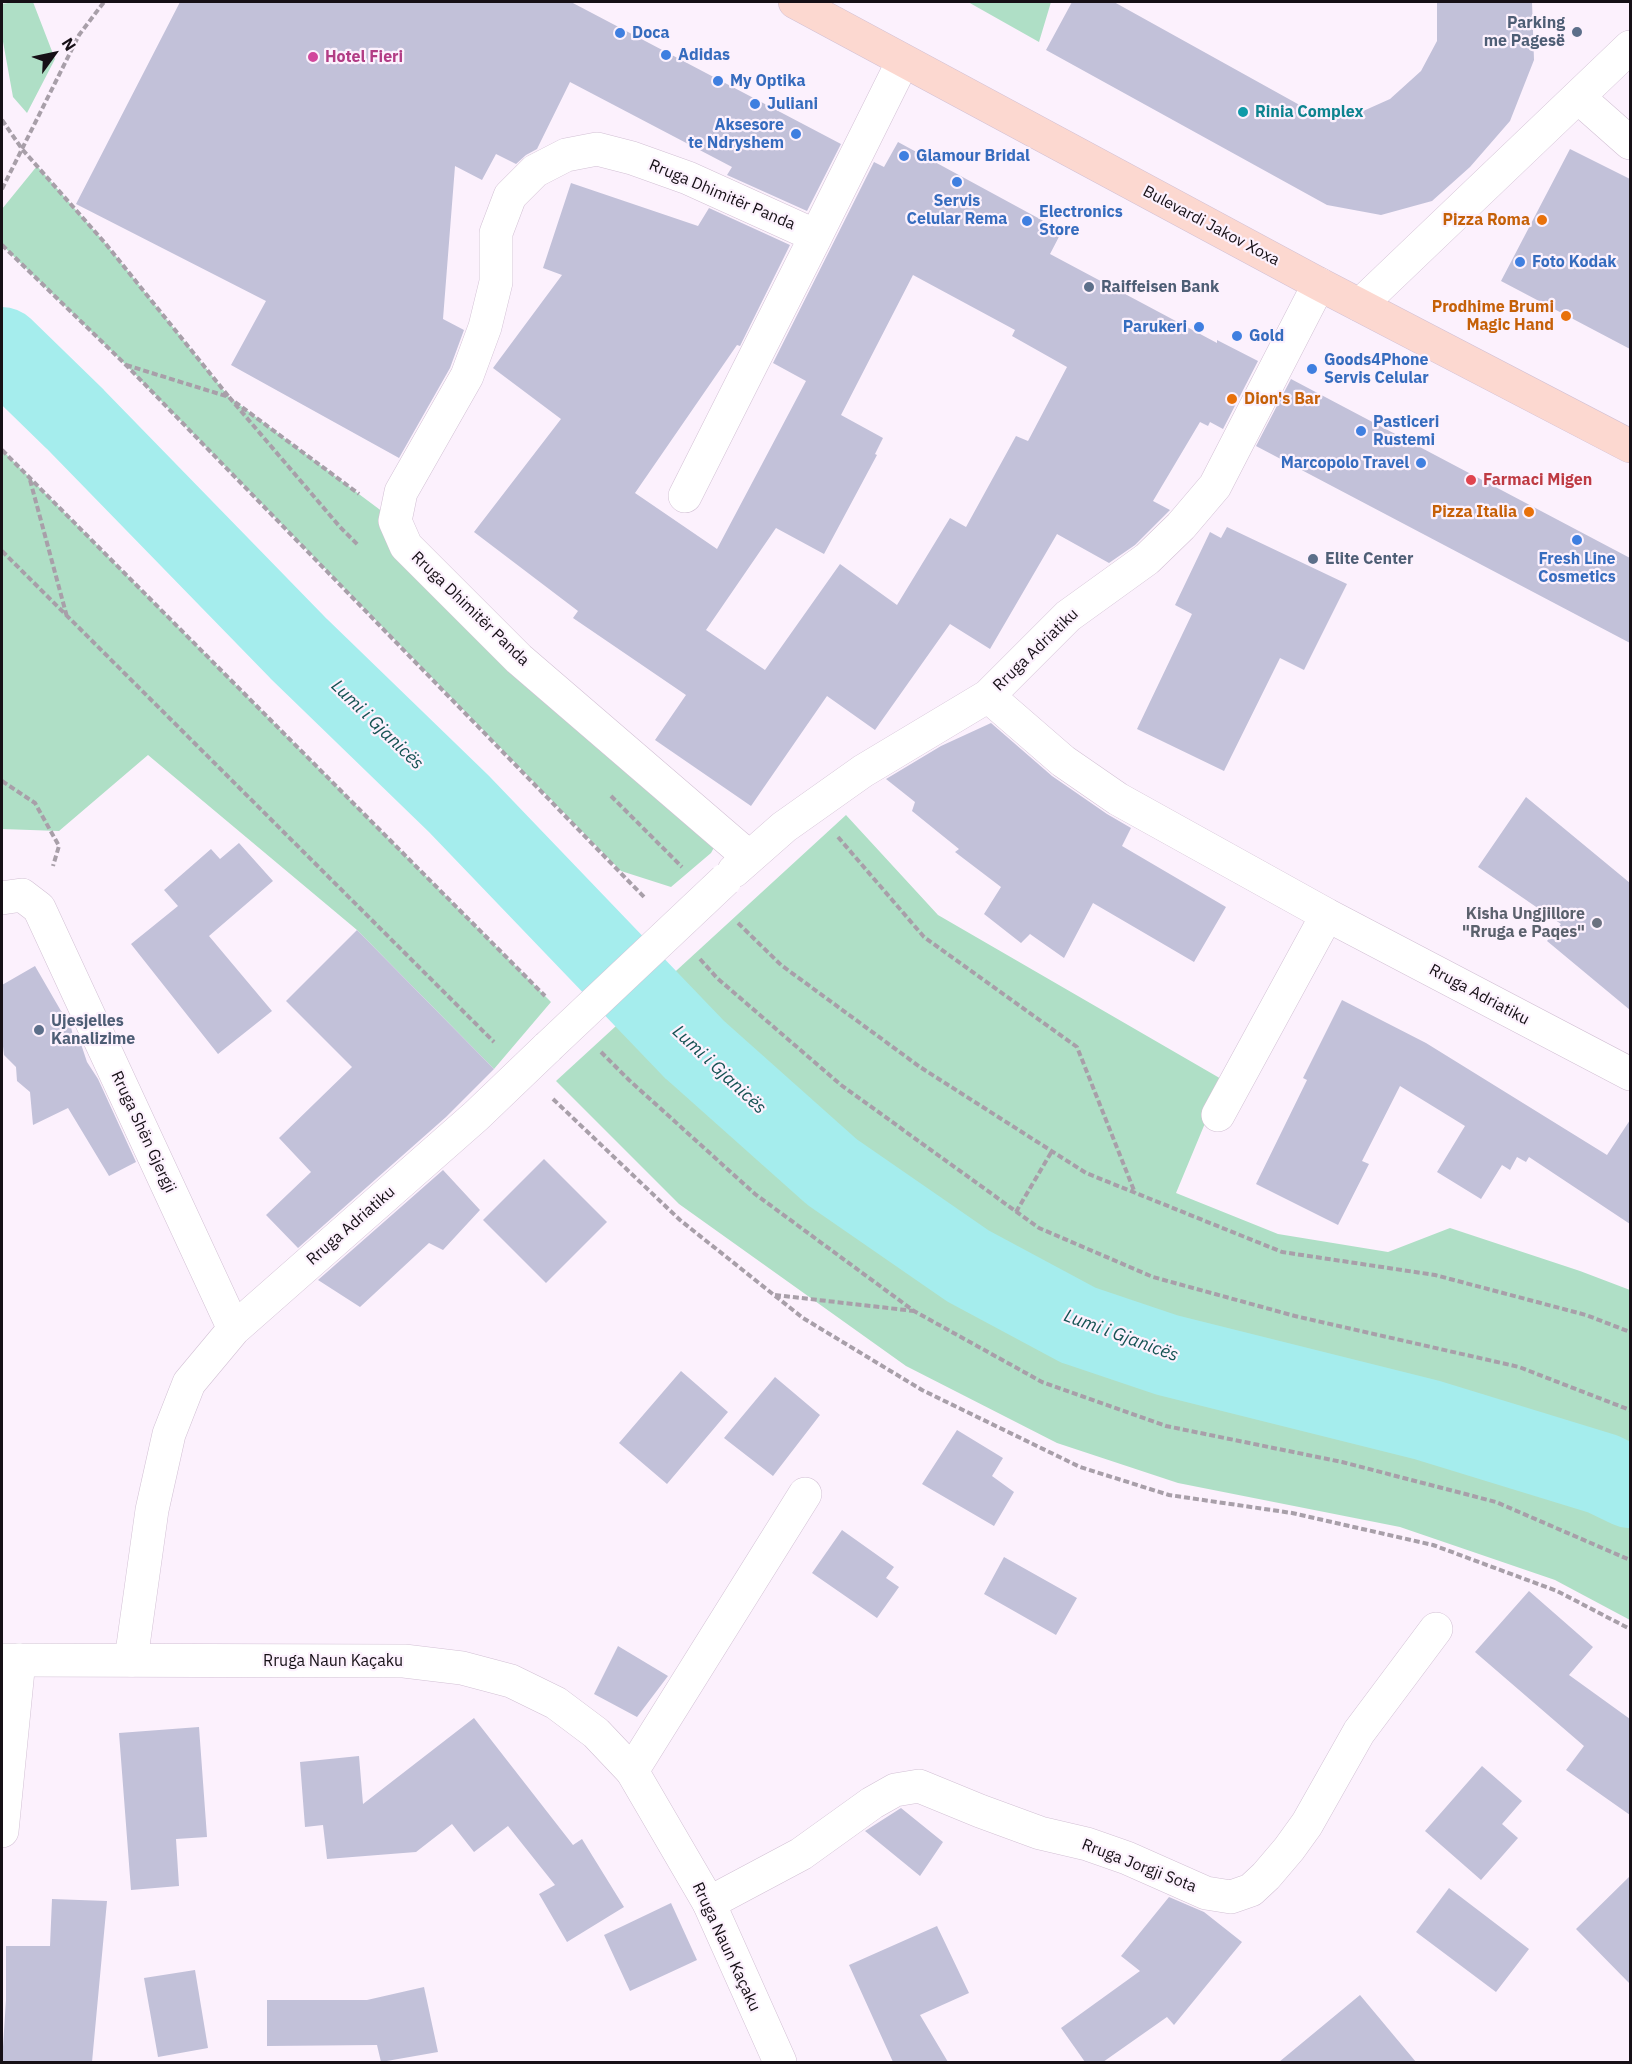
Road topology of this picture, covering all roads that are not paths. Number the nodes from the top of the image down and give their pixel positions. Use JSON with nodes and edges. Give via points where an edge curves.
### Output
{"nodes":[{"id":1,"x":795,"y":2,"type":"edge"},
{"id":2,"x":1630,"y":46,"type":"edge"},
{"id":3,"x":903,"y":61,"type":"junction"},
{"id":4,"x":1578,"y":97,"type":"junction"},
{"id":5,"x":1630,"y":143,"type":"edge"},
{"id":6,"x":816,"y":236,"type":"junction"},
{"id":7,"x":1319,"y":284,"type":"junction"},
{"id":8,"x":1360,"y":305,"type":"junction"},
{"id":9,"x":1630,"y":446,"type":"edge"},
{"id":10,"x":685,"y":496,"type":"dead end"},
{"id":11,"x":988,"y":696,"type":"junction"},
{"id":12,"x":749,"y":857,"type":"junction"},
{"id":13,"x":2,"y":898,"type":"edge"},
{"id":14,"x":1327,"y":915,"type":"junction"},
{"id":15,"x":1630,"y":1074,"type":"edge"},
{"id":16,"x":1218,"y":1114,"type":"dead end"},
{"id":17,"x":234,"y":1329,"type":"junction"},
{"id":18,"x":805,"y":1494,"type":"dead end"},
{"id":19,"x":1436,"y":1629,"type":"dead end"},
{"id":20,"x":10,"y":1660,"type":"edge"},
{"id":21,"x":131,"y":1660,"type":"junction"},
{"id":22,"x":632,"y":1771,"type":"junction"},
{"id":23,"x":2,"y":1831,"type":"edge"},
{"id":24,"x":709,"y":1903,"type":"junction"},
{"id":25,"x":780,"y":2062,"type":"edge"}],
"edges":[{"from":1,"to":3,"type":"main road","name":"Bulevardi Jakov Xoxa"},
{"from":2,"to":4,"type":"street"},
{"from":3,"to":6,"type":"street","name":"Rruga Dhimitër Panda"},
{"from":3,"to":7,"type":"main road","name":"Bulevardi Jakov Xoxa"},
{"from":4,"to":5,"type":"street"},
{"from":4,"to":8,"type":"street"},
{"from":6,"to":10,"type":"street","name":"Rruga Dhimitër Panda"},
{"from":6,"to":12,"type":"street","name":"Rruga Dhimitër Panda","via":[[688,178],[615,153],[597,149],[566,154],[535,171],[510,196],[496,233],[496,282],[485,327],[467,376],[401,492],[395,521],[406,546],[519,659]]},
{"from":7,"to":8,"type":"main road","name":"Bulevardi Jakov Xoxa"},
{"from":7,"to":11,"type":"street","name":"Rruga Adriatiku","via":[[1215,486],[1147,559],[1068,616]]},
{"from":8,"to":9,"type":"main road","name":"Bulevardi Jakov Xoxa"},
{"from":11,"to":12,"type":"street","via":[[863,771]]},
{"from":11,"to":14,"type":"street","name":"Rruga Adriatiku","via":[[1063,762],[1118,799]]},
{"from":12,"to":17,"type":"street","name":"Rruga Adriatiku","bridge":true,"via":[[467,1124]]},
{"from":13,"to":17,"type":"street","name":"Rruga Shën Gjergji","via":[[22,895],[39,909]]},
{"from":14,"to":15,"type":"street","name":"Rruga Adriatiku"},
{"from":14,"to":16,"type":"street"},
{"from":17,"to":21,"type":"street","name":"Rruga Adriatiku","via":[[189,1383],[169,1434],[152,1510]]},
{"from":18,"to":22,"type":"street"},
{"from":19,"to":24,"type":"street","name":"Rruga Jorgji Sota","via":[[1359,1732],[1289,1849],[1251,1890],[1231,1898],[1206,1893],[1127,1858],[1040,1833],[919,1786],[895,1790],[801,1854]]},
{"from":20,"to":21,"type":"street","name":"Rruga Naun Kaçaku"},
{"from":20,"to":23,"type":"street"},
{"from":21,"to":22,"type":"street","name":"Rruga Naun Kaçaku","via":[[404,1661],[462,1668],[511,1681],[556,1703],[596,1733]]},
{"from":22,"to":24,"type":"street","name":"Rruga Naun Kaçaku"},
{"from":24,"to":25,"type":"street","name":"Rruga Naun Kaçaku"}]}
